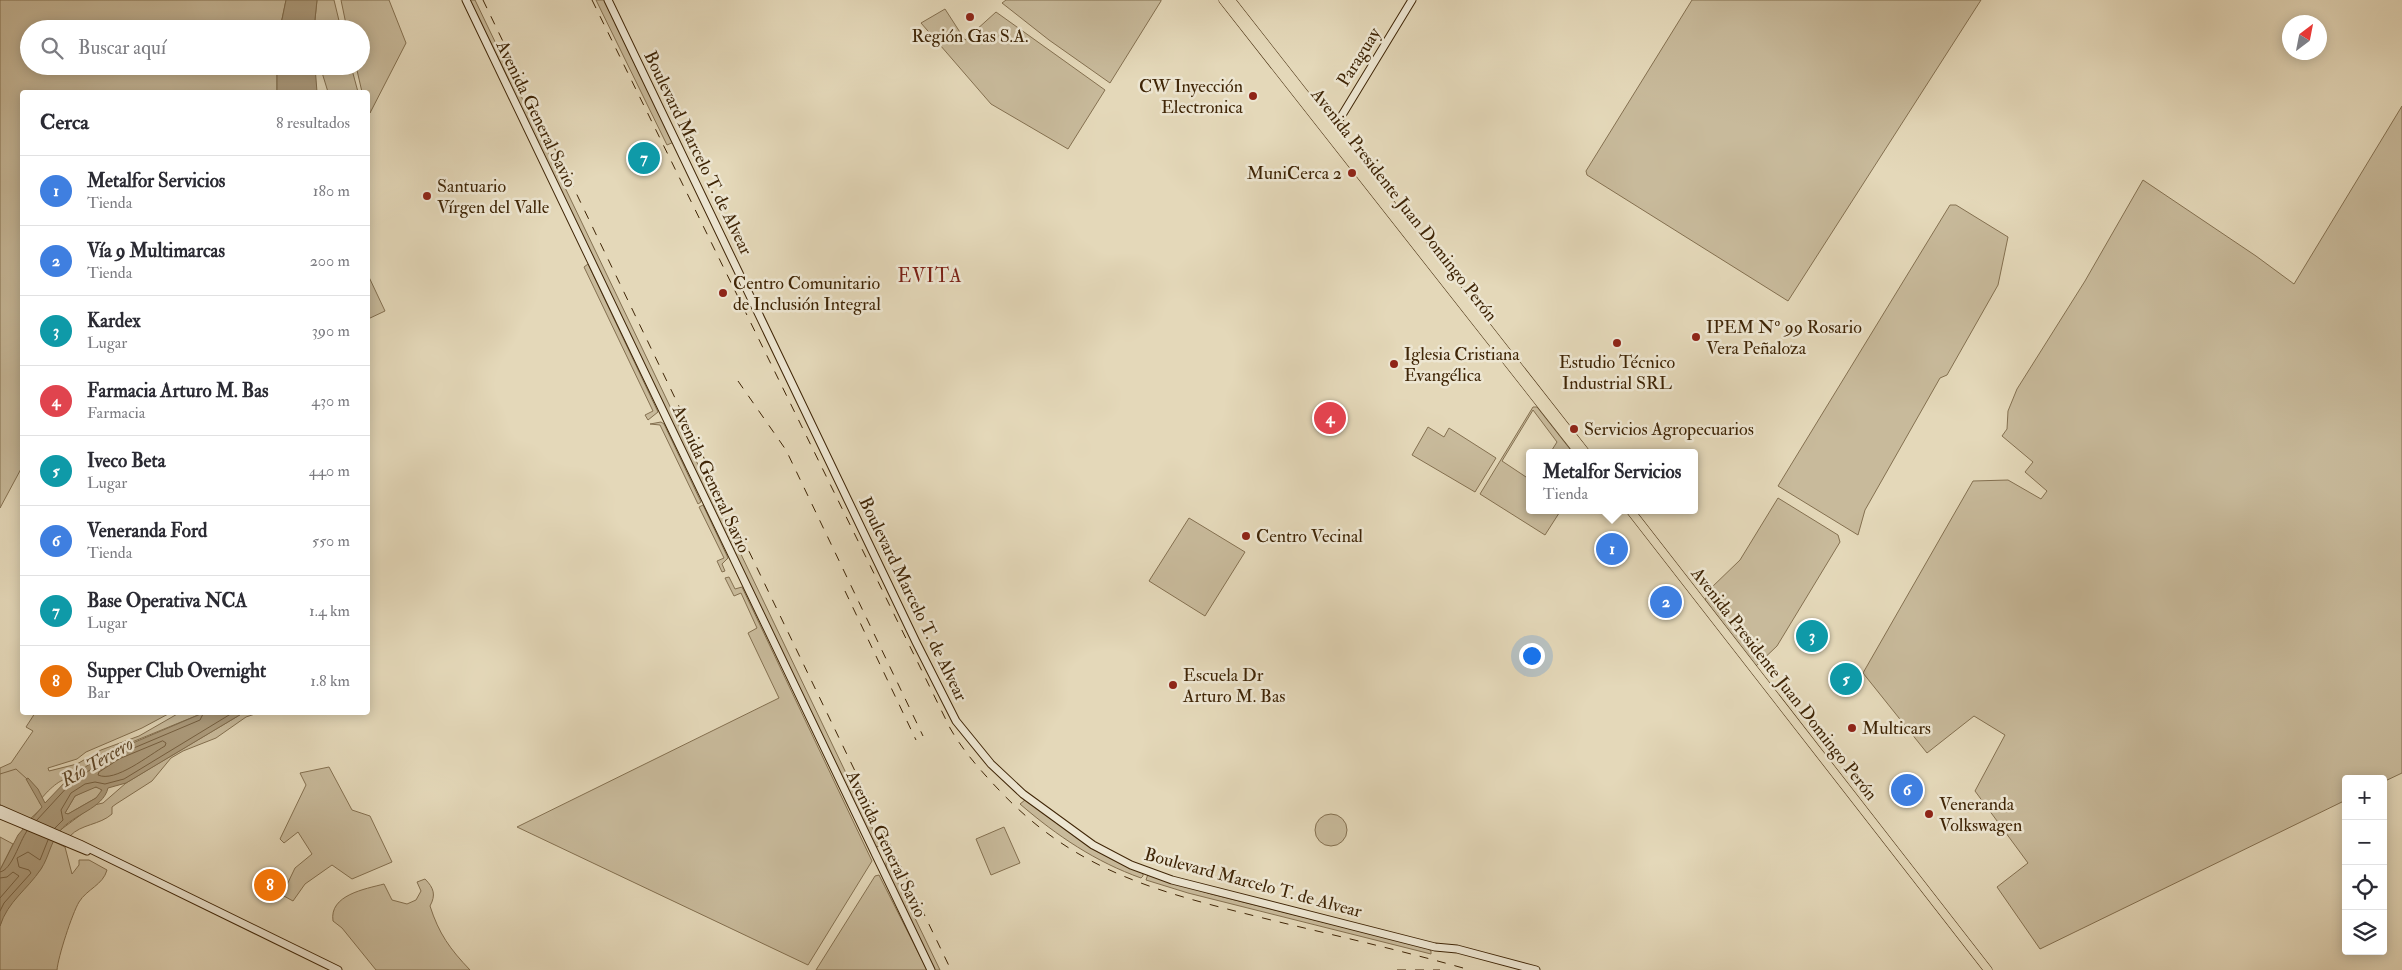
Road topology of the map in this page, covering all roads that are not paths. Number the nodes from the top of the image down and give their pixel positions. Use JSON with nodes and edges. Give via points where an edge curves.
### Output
{"nodes":[{"id":1,"x":466,"y":0,"type":"edge"},
{"id":2,"x":608,"y":0,"type":"edge"},
{"id":3,"x":1223,"y":0,"type":"edge"},
{"id":4,"x":1231,"y":0,"type":"edge"},
{"id":5,"x":1412,"y":0,"type":"edge"},
{"id":6,"x":1333,"y":130,"type":"junction"},
{"id":7,"x":1576,"y":449,"type":"edge"},
{"id":8,"x":1583,"y":449,"type":"edge"},
{"id":9,"x":1627,"y":514,"type":"edge"},
{"id":10,"x":1633,"y":514,"type":"edge"},
{"id":11,"x":0,"y":809,"type":"edge"},
{"id":12,"x":0,"y":814,"type":"edge"},
{"id":13,"x":79,"y":846,"type":"junction"},
{"id":14,"x":338,"y":970,"type":"edge"},
{"id":15,"x":931,"y":970,"type":"edge"},
{"id":16,"x":1536,"y":970,"type":"edge"},
{"id":17,"x":1982,"y":970,"type":"edge"},
{"id":18,"x":1988,"y":970,"type":"edge"}],
"edges":[{"from":1,"to":15,"type":"main road","name":"Avenida General Savio"},
{"from":2,"to":16,"type":"main road","name":"Boulevard Marcelo T. de Alvear","via":[[916,642],[956,721],[985,758],[1058,821],[1131,865],[1214,892]]},
{"from":3,"to":7,"type":"main road","name":"Avenida Presidente Juan Domingo Perón"},
{"from":4,"to":6,"type":"main road","name":"Avenida Presidente Juan Domingo Perón"},
{"from":5,"to":6,"type":"main road","name":"Paraguay"},
{"from":6,"to":8,"type":"main road","name":"Avenida Presidente Juan Domingo Perón"},
{"from":9,"to":17,"type":"main road","name":"Avenida Presidente Juan Domingo Perón"},
{"from":10,"to":18,"type":"main road","name":"Avenida Presidente Juan Domingo Perón"},
{"from":11,"to":13,"type":"main road"},
{"from":12,"to":13,"type":"main road"},
{"from":13,"to":14,"type":"main road"}]}
